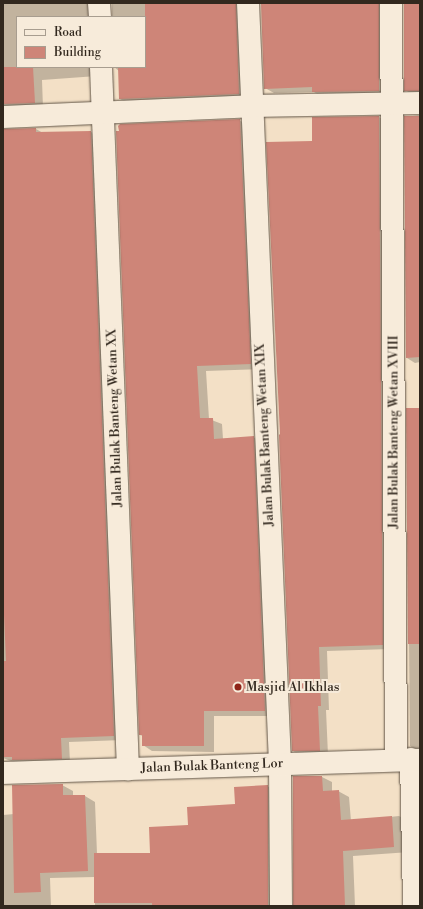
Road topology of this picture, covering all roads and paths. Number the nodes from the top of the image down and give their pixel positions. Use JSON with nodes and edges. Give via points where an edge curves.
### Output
{"nodes":[{"id":1,"x":99,"y":3,"type":"edge"},
{"id":2,"x":248,"y":3,"type":"edge"},
{"id":3,"x":391,"y":3,"type":"edge"},
{"id":4,"x":100,"y":16,"type":"edge"},
{"id":5,"x":102,"y":68,"type":"edge"},
{"id":6,"x":420,"y":103,"type":"edge"},
{"id":7,"x":392,"y":104,"type":"junction"},
{"id":8,"x":251,"y":106,"type":"junction"},
{"id":9,"x":103,"y":113,"type":"junction"},
{"id":10,"x":3,"y":117,"type":"edge"},
{"id":11,"x":409,"y":759,"type":"edge"},
{"id":12,"x":280,"y":764,"type":"junction"},
{"id":13,"x":128,"y":768,"type":"junction"},
{"id":14,"x":3,"y":773,"type":"edge"},
{"id":15,"x":281,"y":906,"type":"edge"},
{"id":16,"x":414,"y":906,"type":"edge"}],
"edges":[{"from":1,"to":4,"type":"street"},
{"from":2,"to":8,"type":"street","name":"Jalan Bulak Banteng Wetan XIX"},
{"from":3,"to":7,"type":"street","name":"Jalan Bulak Banteng Wetan XVIII"},
{"from":5,"to":9,"type":"street","name":"Jalan Bulak Banteng Wetan XX"},
{"from":6,"to":7,"type":"street"},
{"from":7,"to":8,"type":"street"},
{"from":7,"to":11,"type":"street","name":"Jalan Bulak Banteng Wetan XVIII"},
{"from":8,"to":9,"type":"street"},
{"from":8,"to":12,"type":"street","name":"Jalan Bulak Banteng Wetan XIX"},
{"from":9,"to":10,"type":"street"},
{"from":9,"to":13,"type":"street","name":"Jalan Bulak Banteng Wetan XX"},
{"from":11,"to":12,"type":"street","name":"Jalan Bulak Banteng Lor"},
{"from":11,"to":16,"type":"street","name":"Jalan Bulak Banteng Wetan XVIII"},
{"from":12,"to":13,"type":"street","name":"Jalan Bulak Banteng Lor"},
{"from":12,"to":15,"type":"street","name":"Jalan Bulak Banteng Wetan XIX"},
{"from":13,"to":14,"type":"street","name":"Jalan Bulak Banteng Lor"}]}
